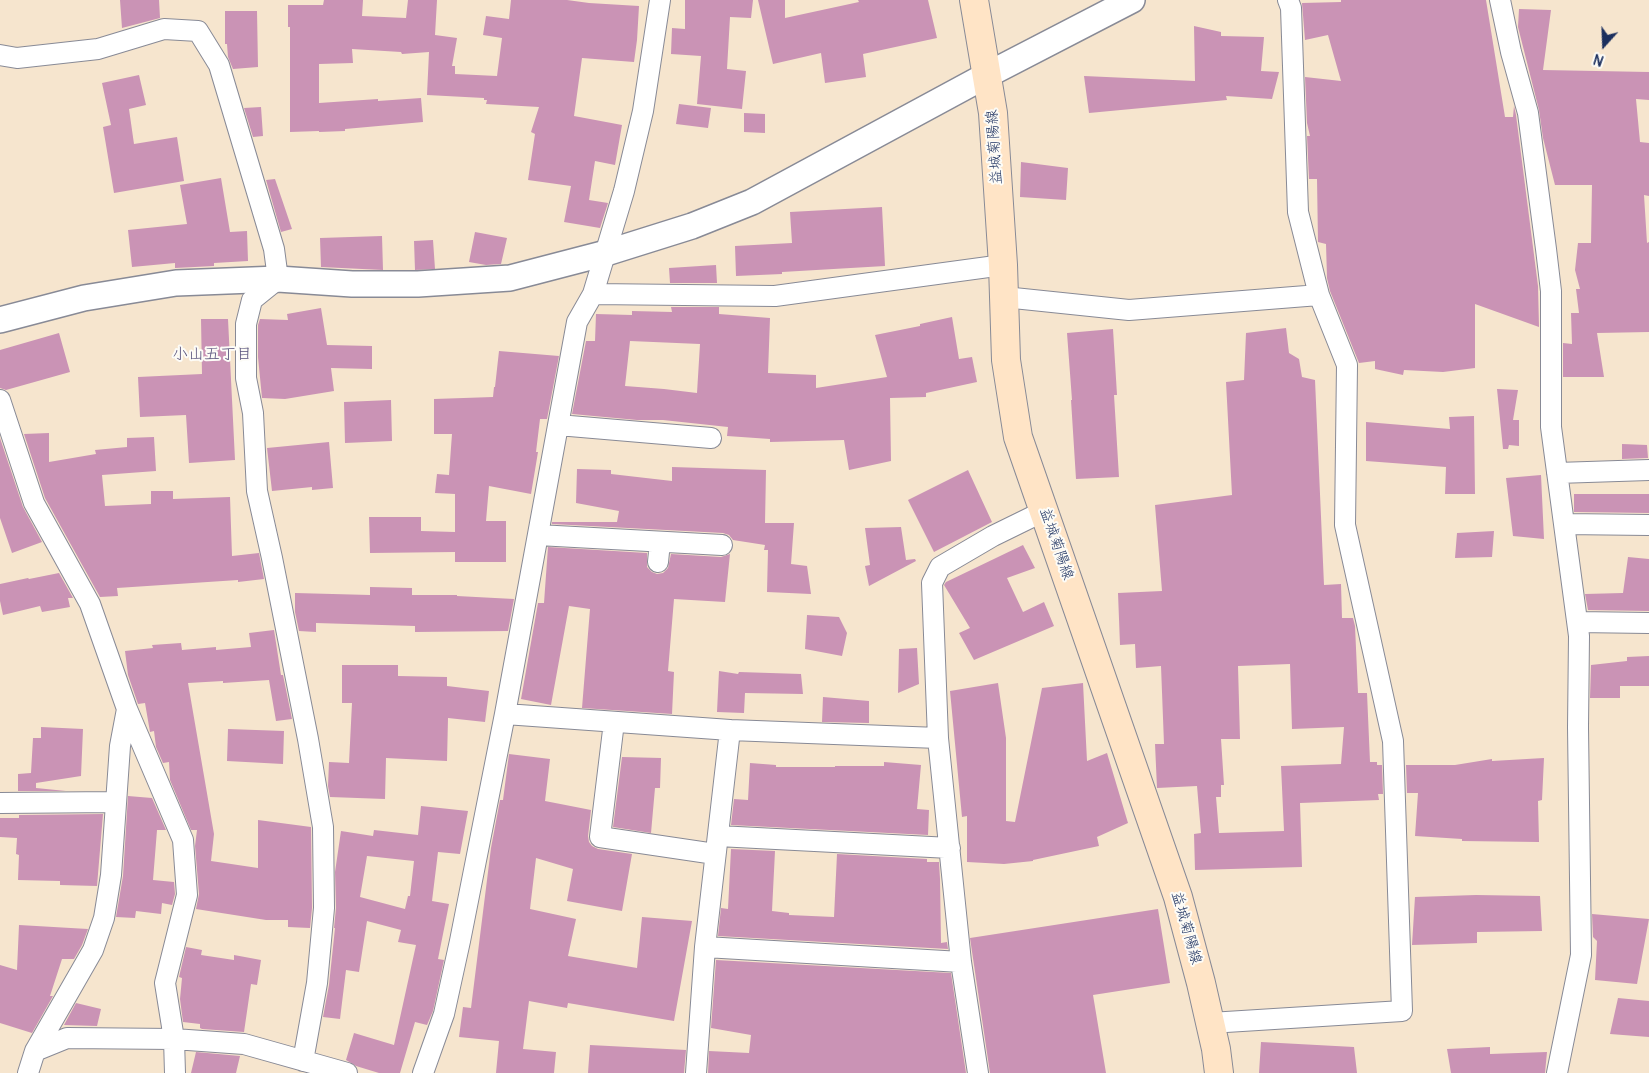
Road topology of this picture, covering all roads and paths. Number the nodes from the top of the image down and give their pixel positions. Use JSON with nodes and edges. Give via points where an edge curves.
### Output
{"nodes":[{"id":1,"x":660,"y":0,"type":"edge"},
{"id":2,"x":974,"y":0,"type":"edge"},
{"id":3,"x":1132,"y":0,"type":"edge"},
{"id":4,"x":1288,"y":0,"type":"edge"},
{"id":5,"x":1500,"y":0,"type":"edge"},
{"id":6,"x":0,"y":55,"type":"edge"},
{"id":7,"x":987,"y":75,"type":"junction"},
{"id":8,"x":606,"y":253,"type":"junction"},
{"id":9,"x":1002,"y":265,"type":"junction"},
{"id":10,"x":278,"y":279,"type":"junction"},
{"id":11,"x":593,"y":294,"type":"junction"},
{"id":12,"x":1319,"y":295,"type":"junction"},
{"id":13,"x":1004,"y":297,"type":"junction"},
{"id":14,"x":0,"y":320,"type":"edge"},
{"id":15,"x":0,"y":400,"type":"edge"},
{"id":16,"x":558,"y":425,"type":"junction"},
{"id":17,"x":711,"y":438,"type":"dead end"},
{"id":18,"x":1649,"y":470,"type":"edge"},
{"id":19,"x":1557,"y":473,"type":"junction"},
{"id":20,"x":1044,"y":511,"type":"junction"},
{"id":21,"x":1564,"y":524,"type":"junction"},
{"id":22,"x":1649,"y":525,"type":"edge"},
{"id":23,"x":538,"y":535,"type":"junction"},
{"id":24,"x":660,"y":542,"type":"junction"},
{"id":25,"x":722,"y":545,"type":"dead end"},
{"id":26,"x":658,"y":562,"type":"dead end"},
{"id":27,"x":1577,"y":622,"type":"junction"},
{"id":28,"x":1649,"y":623,"type":"edge"},
{"id":29,"x":126,"y":708,"type":"junction"},
{"id":30,"x":505,"y":714,"type":"junction"},
{"id":31,"x":614,"y":722,"type":"junction"},
{"id":32,"x":730,"y":730,"type":"junction"},
{"id":33,"x":938,"y":738,"type":"junction"},
{"id":34,"x":115,"y":802,"type":"junction"},
{"id":35,"x":0,"y":803,"type":"edge"},
{"id":36,"x":716,"y":845,"type":"junction"},
{"id":37,"x":950,"y":848,"type":"junction"},
{"id":38,"x":704,"y":947,"type":"junction"},
{"id":39,"x":961,"y":962,"type":"junction"},
{"id":40,"x":1210,"y":1023,"type":"junction"},
{"id":41,"x":174,"y":1039,"type":"junction"},
{"id":42,"x":34,"y":1051,"type":"junction"},
{"id":43,"x":303,"y":1061,"type":"junction"},
{"id":44,"x":28,"y":1073,"type":"edge"},
{"id":45,"x":175,"y":1073,"type":"edge"},
{"id":46,"x":347,"y":1073,"type":"edge"},
{"id":47,"x":423,"y":1073,"type":"edge"},
{"id":48,"x":696,"y":1073,"type":"edge"},
{"id":49,"x":978,"y":1073,"type":"edge"},
{"id":50,"x":1219,"y":1073,"type":"edge"},
{"id":51,"x":1556,"y":1073,"type":"edge"}],
"edges":[{"from":1,"to":8,"type":"street","via":[[643,112]]},
{"from":2,"to":7,"type":"main road","name":"益城菊陽線"},
{"from":3,"to":7,"type":"street"},
{"from":4,"to":12,"type":"street","via":[[1291,8],[1298,212]]},
{"from":5,"to":19,"type":"street","via":[[1528,113],[1546,249],[1551,291],[1552,427]]},
{"from":6,"to":10,"type":"street","via":[[17,58],[98,49],[164,29],[198,31],[219,65],[274,249]]},
{"from":7,"to":8,"type":"street","via":[[752,202],[692,226]]},
{"from":7,"to":9,"type":"main road","name":"益城菊陽線","via":[[994,113]]},
{"from":8,"to":10,"type":"street","via":[[510,278],[418,284]]},
{"from":8,"to":11,"type":"street"},
{"from":9,"to":11,"type":"street","via":[[775,296]]},
{"from":9,"to":13,"type":"main road","name":"益城菊陽線"},
{"from":10,"to":14,"type":"street","via":[[176,283],[84,298]]},
{"from":10,"to":43,"type":"street","via":[[252,300],[246,324],[246,378],[253,413],[257,491],[323,828],[324,908],[317,983]]},
{"from":11,"to":16,"type":"street","via":[[577,322]]},
{"from":12,"to":13,"type":"street","via":[[1129,310]]},
{"from":12,"to":40,"type":"street","via":[[1347,365],[1345,525],[1393,741],[1402,1011]]},
{"from":13,"to":20,"type":"main road","name":"益城菊陽線","via":[[1006,360],[1018,437]]},
{"from":15,"to":29,"type":"street","via":[[34,503],[90,604]]},
{"from":16,"to":17,"type":"street"},
{"from":16,"to":23,"type":"street"},
{"from":18,"to":19,"type":"street"},
{"from":19,"to":21,"type":"street"},
{"from":20,"to":33,"type":"street","via":[[940,566],[932,583]]},
{"from":20,"to":40,"type":"main road","name":"益城菊陽線","via":[[1178,897]]},
{"from":21,"to":22,"type":"street"},
{"from":21,"to":27,"type":"street"},
{"from":23,"to":24,"type":"street"},
{"from":23,"to":30,"type":"street"},
{"from":24,"to":25,"type":"street"},
{"from":24,"to":26,"type":"street"},
{"from":27,"to":28,"type":"street"},
{"from":27,"to":51,"type":"street","via":[[1581,955]]},
{"from":29,"to":34,"type":"street"},
{"from":29,"to":41,"type":"street","via":[[182,840],[187,895],[166,983]]},
{"from":30,"to":31,"type":"street"},
{"from":30,"to":47,"type":"street","via":[[444,1014]]},
{"from":31,"to":32,"type":"street"},
{"from":31,"to":36,"type":"street","via":[[600,837]]},
{"from":32,"to":33,"type":"street"},
{"from":32,"to":36,"type":"street"},
{"from":33,"to":37,"type":"street"},
{"from":34,"to":35,"type":"street"},
{"from":34,"to":42,"type":"street","via":[[112,875],[104,918],[93,950]]},
{"from":36,"to":37,"type":"street"},
{"from":36,"to":38,"type":"street"},
{"from":37,"to":39,"type":"street"},
{"from":38,"to":39,"type":"street"},
{"from":38,"to":48,"type":"street"},
{"from":39,"to":49,"type":"street"},
{"from":40,"to":50,"type":"main road","name":"益城菊陽線"},
{"from":41,"to":42,"type":"street","via":[[67,1038]]},
{"from":41,"to":43,"type":"street","via":[[244,1044]]},
{"from":41,"to":45,"type":"street"},
{"from":42,"to":44,"type":"street"},
{"from":43,"to":46,"type":"street"}]}
